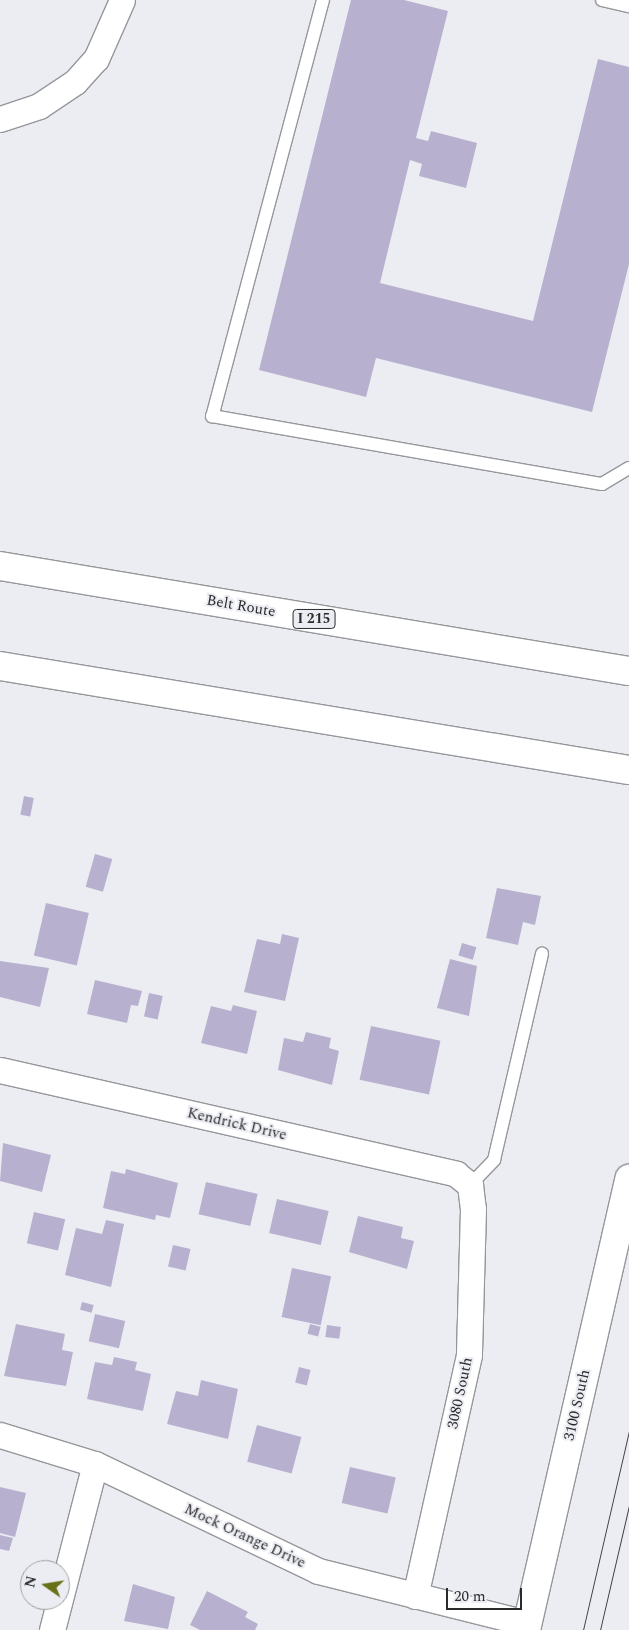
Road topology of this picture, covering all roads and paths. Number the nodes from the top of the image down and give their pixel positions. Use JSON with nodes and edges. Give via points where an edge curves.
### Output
{"nodes":[{"id":1,"x":122,"y":0,"type":"edge"},
{"id":2,"x":322,"y":0,"type":"edge"},
{"id":3,"x":602,"y":0,"type":"edge"},
{"id":4,"x":629,"y":6,"type":"edge"},
{"id":5,"x":0,"y":119,"type":"edge"},
{"id":6,"x":629,"y":468,"type":"edge"},
{"id":7,"x":0,"y":566,"type":"edge"},
{"id":8,"x":0,"y":666,"type":"edge"},
{"id":9,"x":629,"y":671,"type":"edge"},
{"id":10,"x":629,"y":770,"type":"edge"},
{"id":11,"x":542,"y":954,"type":"dead end"},
{"id":12,"x":0,"y":1070,"type":"edge"},
{"id":13,"x":629,"y":1180,"type":"edge"},
{"id":14,"x":470,"y":1185,"type":"junction"},
{"id":15,"x":0,"y":1436,"type":"edge"},
{"id":16,"x":95,"y":1464,"type":"junction"},
{"id":17,"x":415,"y":1596,"type":"junction"},
{"id":18,"x":526,"y":1627,"type":"edge"},
{"id":19,"x":52,"y":1630,"type":"edge"}],
"edges":[{"from":1,"to":5,"type":"street","via":[[96,60],[75,82],[38,106]]},
{"from":2,"to":6,"type":"lane","via":[[212,416],[602,484]]},
{"from":3,"to":4,"type":"lane"},
{"from":7,"to":9,"type":"main road","name":"Belt Route","number":"I 215"},
{"from":8,"to":10,"type":"main road"},
{"from":11,"to":14,"type":"lane","via":[[494,1160]]},
{"from":12,"to":14,"type":"street","name":"Kendrick Drive","via":[[456,1174]]},
{"from":13,"to":18,"type":"main road","name":"3100 South"},
{"from":14,"to":17,"type":"street","name":"3080 South","via":[[474,1209],[469,1356]]},
{"from":15,"to":16,"type":"street","name":"Mock Orange Drive"},
{"from":16,"to":17,"type":"street","name":"Mock Orange Drive","via":[[294,1562]]},
{"from":16,"to":19,"type":"street"},
{"from":17,"to":18,"type":"street","name":"Mock Orange Drive"}]}
